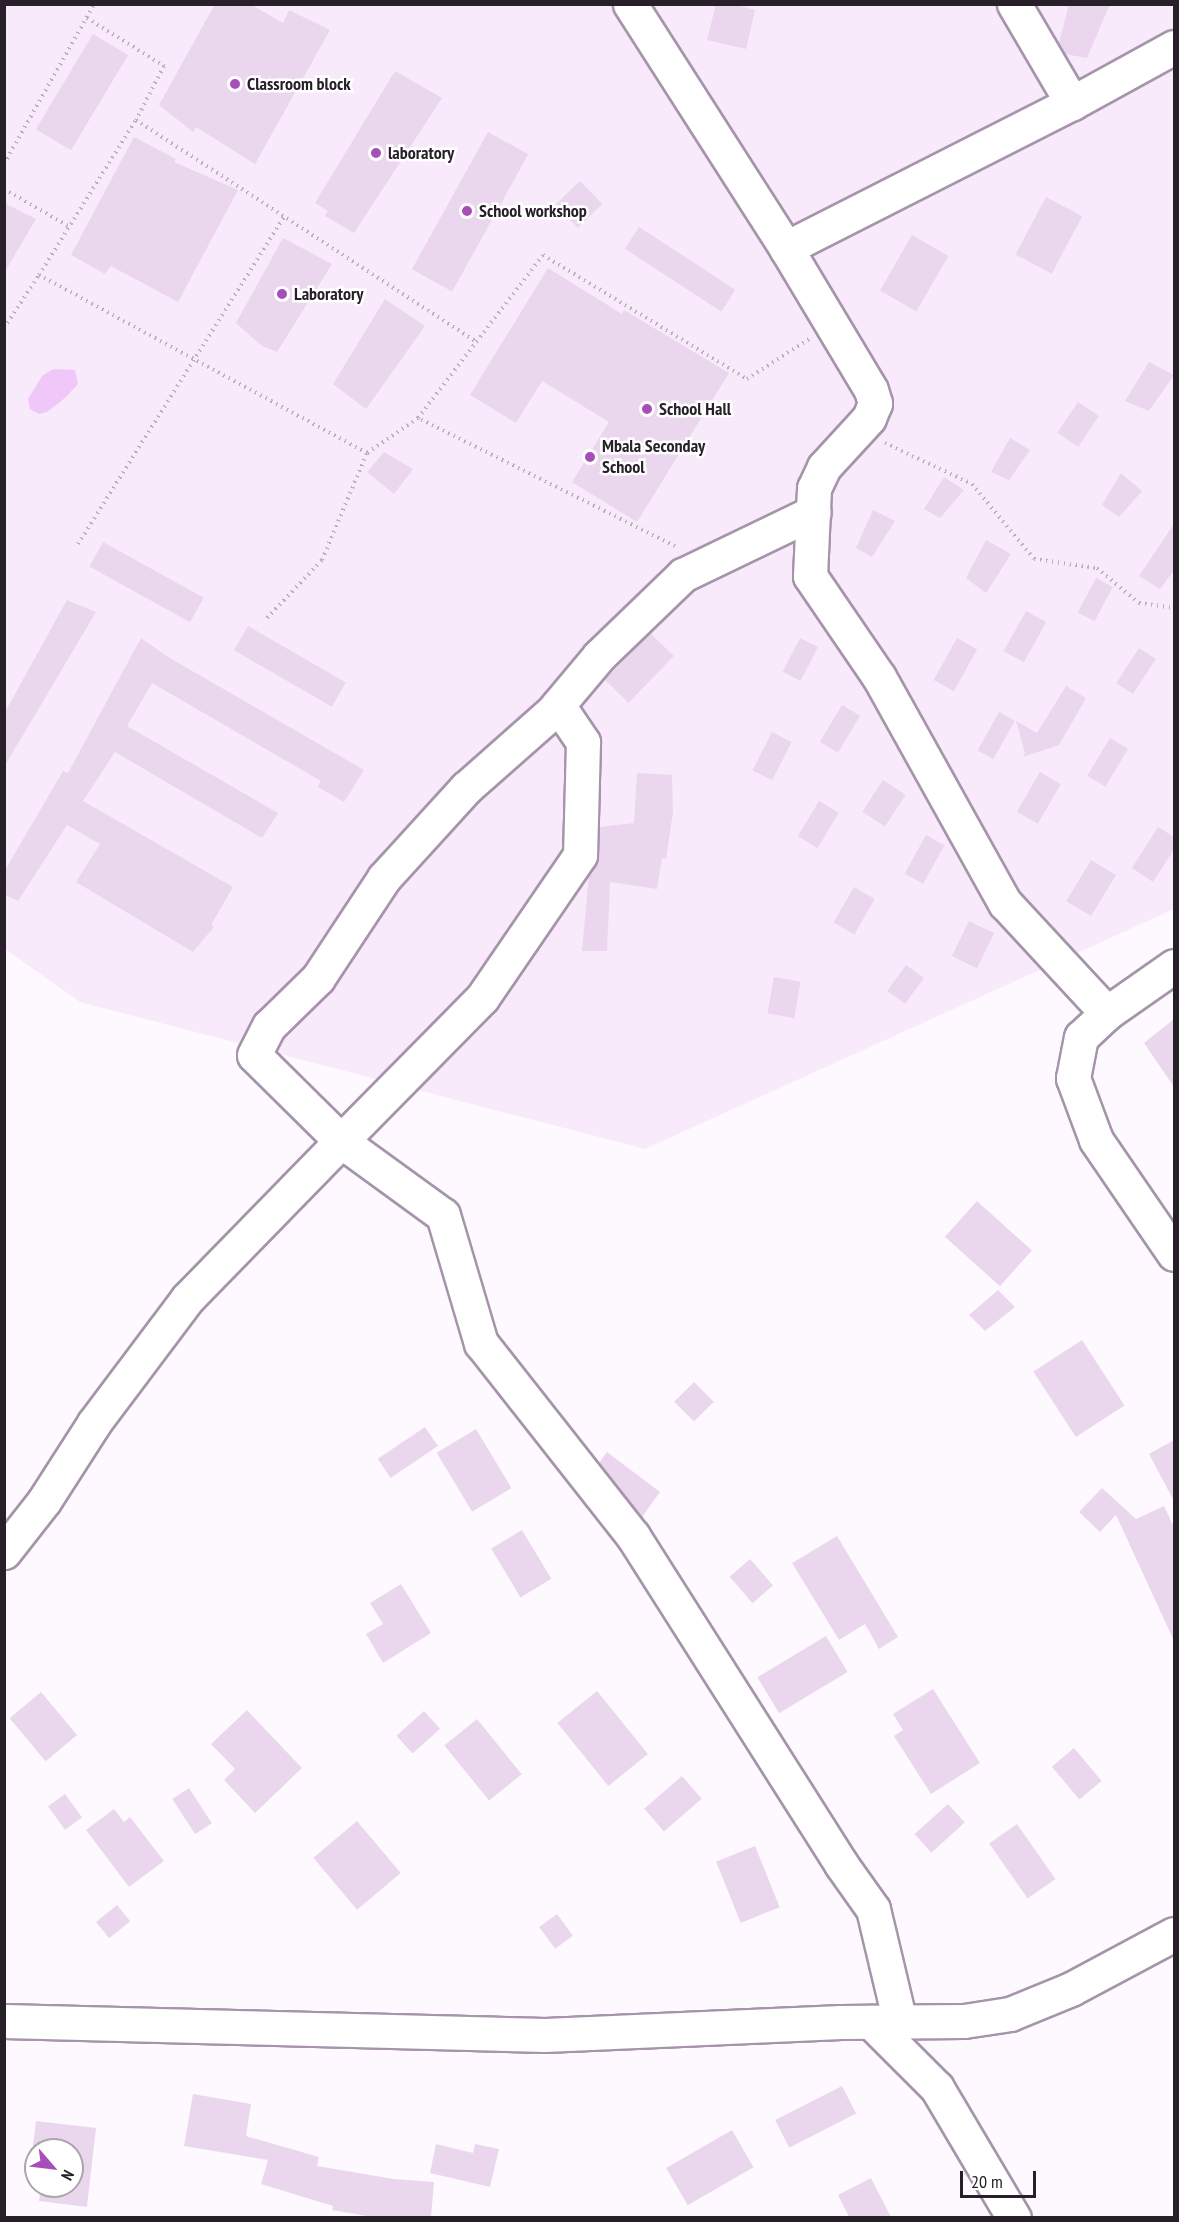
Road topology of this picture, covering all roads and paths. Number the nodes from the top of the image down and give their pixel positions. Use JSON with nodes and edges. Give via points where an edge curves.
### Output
{"nodes":[{"id":1,"x":94,"y":4,"type":"edge"},
{"id":2,"x":630,"y":4,"type":"edge"},
{"id":3,"x":1014,"y":4,"type":"edge"},
{"id":4,"x":87,"y":18,"type":"junction"},
{"id":5,"x":1174,"y":47,"type":"edge"},
{"id":6,"x":1072,"y":103,"type":"junction"},
{"id":7,"x":136,"y":120,"type":"junction"},
{"id":8,"x":4,"y":164,"type":"edge"},
{"id":9,"x":4,"y":189,"type":"edge"},
{"id":10,"x":284,"y":217,"type":"junction"},
{"id":11,"x":70,"y":226,"type":"junction"},
{"id":12,"x":786,"y":248,"type":"junction"},
{"id":13,"x":39,"y":275,"type":"junction"},
{"id":14,"x":831,"y":324,"type":"junction"},
{"id":15,"x":4,"y":328,"type":"edge"},
{"id":16,"x":476,"y":342,"type":"junction"},
{"id":17,"x":196,"y":360,"type":"junction"},
{"id":18,"x":418,"y":418,"type":"junction"},
{"id":19,"x":858,"y":430,"type":"junction"},
{"id":20,"x":367,"y":453,"type":"junction"},
{"id":21,"x":814,"y":512,"type":"junction"},
{"id":22,"x":78,"y":544,"type":"dead end"},
{"id":23,"x":676,"y":547,"type":"dead end"},
{"id":24,"x":1174,"y":608,"type":"edge"},
{"id":25,"x":267,"y":618,"type":"dead end"},
{"id":26,"x":558,"y":705,"type":"junction"},
{"id":27,"x":1174,"y":966,"type":"edge"},
{"id":28,"x":1107,"y":1013,"type":"junction"},
{"id":29,"x":341,"y":1141,"type":"junction"},
{"id":30,"x":1174,"y":1254,"type":"edge"},
{"id":31,"x":4,"y":1552,"type":"edge"},
{"id":32,"x":1174,"y":1934,"type":"edge"},
{"id":33,"x":4,"y":2021,"type":"edge"},
{"id":34,"x":885,"y":2022,"type":"junction"},
{"id":35,"x":1014,"y":2217,"type":"edge"}],
"edges":[{"from":1,"to":4,"type":"path"},
{"from":2,"to":12,"type":"street"},
{"from":3,"to":6,"type":"street"},
{"from":4,"to":7,"type":"path","via":[[164,66]]},
{"from":4,"to":8,"type":"path"},
{"from":5,"to":6,"type":"street"},
{"from":6,"to":12,"type":"street"},
{"from":7,"to":10,"type":"path"},
{"from":7,"to":11,"type":"path"},
{"from":9,"to":11,"type":"path"},
{"from":10,"to":16,"type":"path"},
{"from":10,"to":17,"type":"path"},
{"from":11,"to":13,"type":"path"},
{"from":12,"to":14,"type":"street"},
{"from":13,"to":15,"type":"path"},
{"from":13,"to":17,"type":"path"},
{"from":14,"to":16,"type":"path","via":[[747,379],[543,255]]},
{"from":14,"to":19,"type":"street","via":[[875,403]]},
{"from":16,"to":18,"type":"path"},
{"from":17,"to":20,"type":"path"},
{"from":17,"to":22,"type":"path"},
{"from":18,"to":20,"type":"path"},
{"from":18,"to":23,"type":"path"},
{"from":19,"to":21,"type":"street","via":[[824,467],[814,488]]},
{"from":19,"to":24,"type":"path","via":[[972,484],[1034,559],[1097,568],[1138,603]]},
{"from":20,"to":25,"type":"path","via":[[322,560]]},
{"from":21,"to":26,"type":"street","via":[[683,575],[599,656]]},
{"from":21,"to":28,"type":"street","via":[[810,576],[879,677],[1005,903]]},
{"from":26,"to":29,"type":"street","via":[[583,742],[580,855],[482,998]]},
{"from":26,"to":29,"type":"street","via":[[465,788],[384,878],[318,978],[269,1026],[254,1055]]},
{"from":27,"to":28,"type":"street"},
{"from":28,"to":30,"type":"street","via":[[1081,1038],[1073,1078],[1095,1140]]},
{"from":29,"to":31,"type":"street","via":[[187,1299]]},
{"from":29,"to":34,"type":"street","via":[[442,1215],[481,1343],[633,1536],[873,1909]]},
{"from":32,"to":34,"type":"street","via":[[1071,1989],[1010,2014],[964,2021]]},
{"from":33,"to":34,"type":"street","via":[[545,2035]]},
{"from":34,"to":35,"type":"street","via":[[937,2088]]}]}
